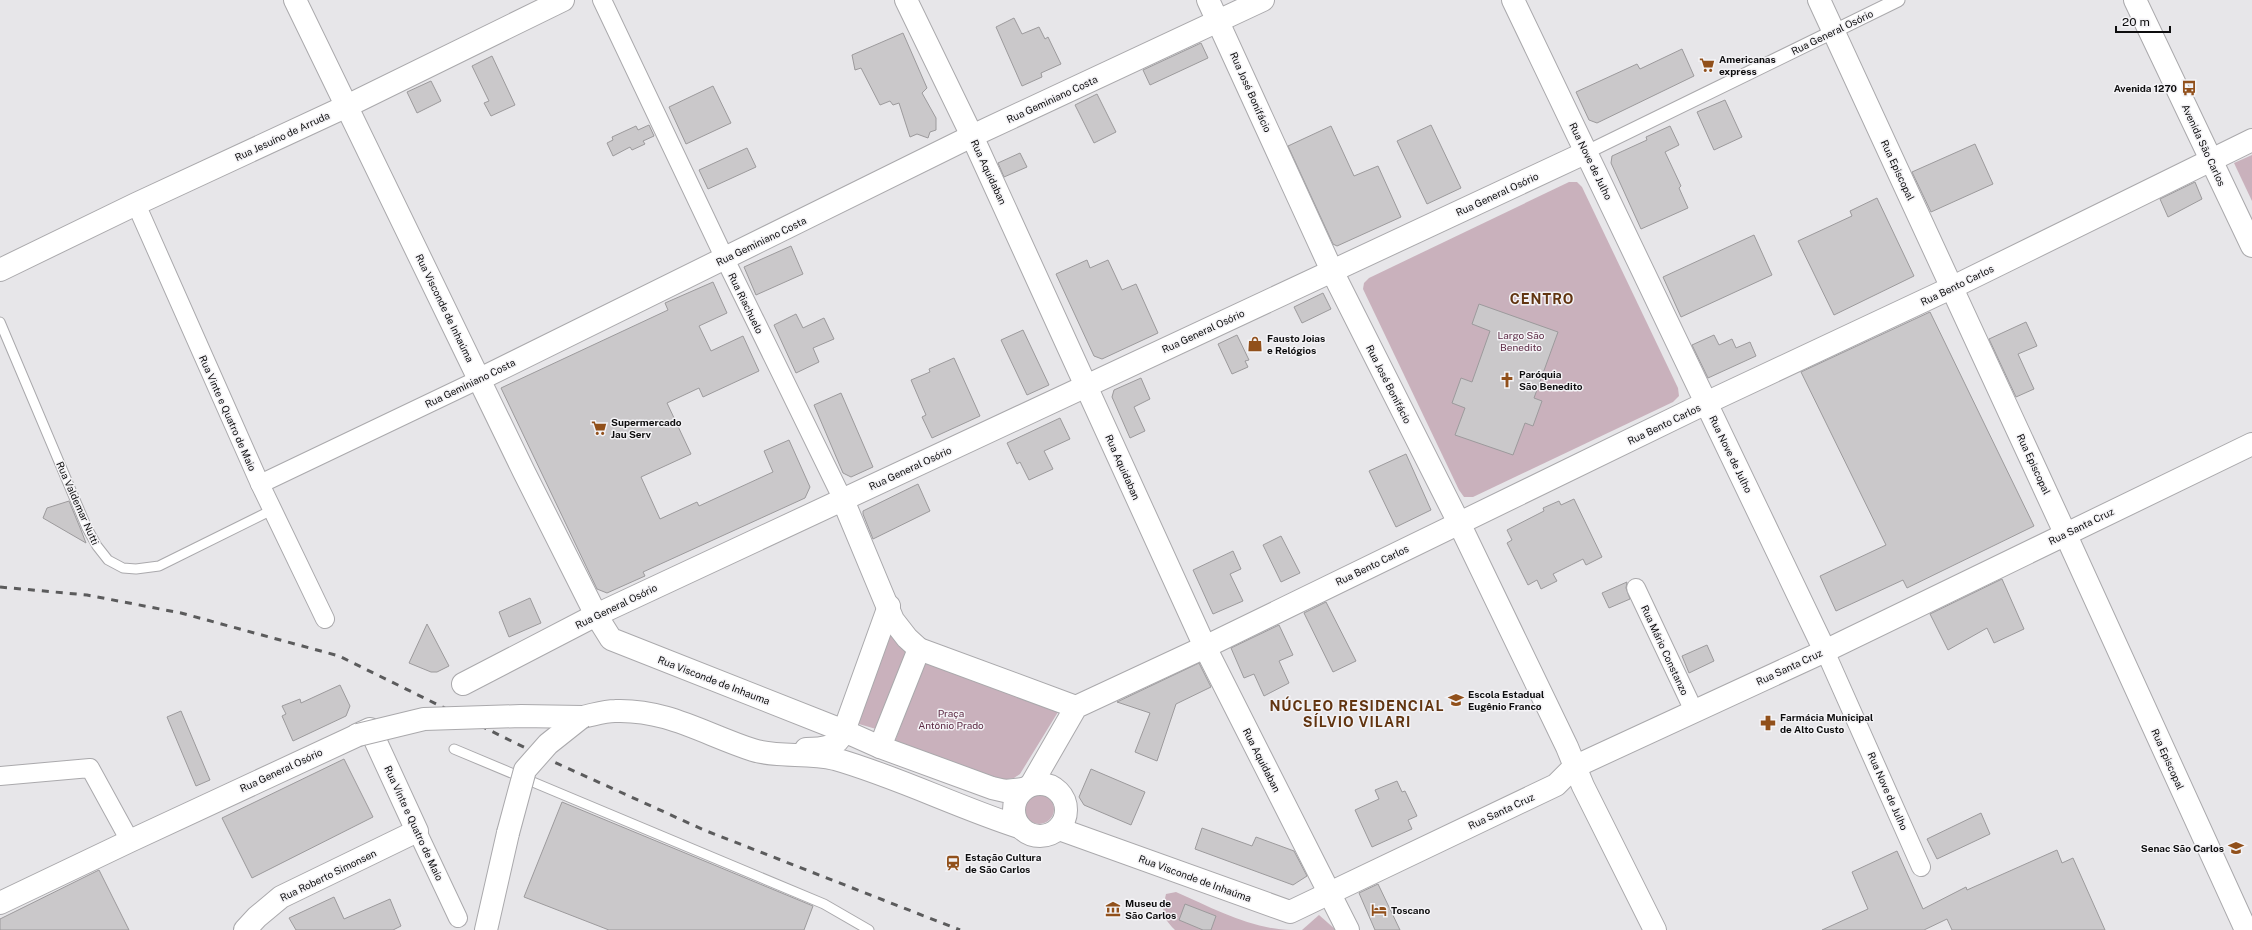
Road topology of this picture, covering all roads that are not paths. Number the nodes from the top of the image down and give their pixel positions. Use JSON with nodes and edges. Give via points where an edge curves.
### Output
{"nodes":[{"id":1,"x":295,"y":0,"type":"edge"},
{"id":2,"x":563,"y":0,"type":"edge"},
{"id":3,"x":602,"y":0,"type":"edge"},
{"id":4,"x":906,"y":0,"type":"edge"},
{"id":5,"x":1208,"y":0,"type":"edge"},
{"id":6,"x":1263,"y":0,"type":"edge"},
{"id":7,"x":1513,"y":0,"type":"edge"},
{"id":8,"x":1819,"y":0,"type":"edge"},
{"id":9,"x":1898,"y":0,"type":"edge"},
{"id":10,"x":2135,"y":0,"type":"edge"},
{"id":11,"x":1219,"y":22,"type":"junction"},
{"id":12,"x":1833,"y":32,"type":"junction"},
{"id":13,"x":346,"y":106,"type":"junction"},
{"id":14,"x":972,"y":136,"type":"junction"},
{"id":15,"x":2252,"y":140,"type":"edge"},
{"id":16,"x":1587,"y":152,"type":"junction"},
{"id":17,"x":2211,"y":160,"type":"junction"},
{"id":18,"x":136,"y":204,"type":"junction"},
{"id":19,"x":2252,"y":246,"type":"edge"},
{"id":20,"x":725,"y":259,"type":"junction"},
{"id":21,"x":0,"y":270,"type":"edge"},
{"id":22,"x":1332,"y":271,"type":"junction"},
{"id":23,"x":1953,"y":287,"type":"junction"},
{"id":24,"x":0,"y":322,"type":"edge"},
{"id":25,"x":480,"y":379,"type":"junction"},
{"id":26,"x":1086,"y":386,"type":"junction"},
{"id":27,"x":1706,"y":403,"type":"junction"},
{"id":28,"x":2252,"y":444,"type":"edge"},
{"id":29,"x":260,"y":484,"type":"junction"},
{"id":30,"x":843,"y":500,"type":"junction"},
{"id":31,"x":272,"y":510,"type":"junction"},
{"id":32,"x":1459,"y":523,"type":"junction"},
{"id":33,"x":2065,"y":533,"type":"junction"},
{"id":34,"x":1636,"y":588,"type":"dead end"},
{"id":35,"x":889,"y":606,"type":"junction"},
{"id":36,"x":596,"y":615,"type":"junction"},
{"id":37,"x":325,"y":619,"type":"dead end"},
{"id":38,"x":1205,"y":647,"type":"junction"},
{"id":39,"x":919,"y":649,"type":"junction"},
{"id":40,"x":1825,"y":651,"type":"junction"},
{"id":41,"x":463,"y":684,"type":"dead end"},
{"id":42,"x":1076,"y":707,"type":"junction"},
{"id":43,"x":1694,"y":711,"type":"junction"},
{"id":44,"x":582,"y":717,"type":"junction"},
{"id":45,"x":844,"y":731,"type":"junction"},
{"id":46,"x":361,"y":733,"type":"junction"},
{"id":47,"x":880,"y":747,"type":"junction"},
{"id":48,"x":454,"y":749,"type":"dead end"},
{"id":49,"x":776,"y":754,"type":"junction"},
{"id":50,"x":1574,"y":767,"type":"junction"},
{"id":51,"x":0,"y":776,"type":"edge"},
{"id":52,"x":1027,"y":787,"type":"junction"},
{"id":53,"x":1019,"y":827,"type":"junction"},
{"id":54,"x":1059,"y":829,"type":"junction"},
{"id":55,"x":417,"y":831,"type":"junction"},
{"id":56,"x":130,"y":840,"type":"junction"},
{"id":57,"x":1921,"y":867,"type":"dead end"},
{"id":58,"x":1330,"y":893,"type":"junction"},
{"id":59,"x":0,"y":903,"type":"edge"},
{"id":60,"x":458,"y":918,"type":"dead end"},
{"id":61,"x":245,"y":930,"type":"edge"},
{"id":62,"x":486,"y":930,"type":"edge"},
{"id":63,"x":870,"y":930,"type":"edge"},
{"id":64,"x":1348,"y":930,"type":"edge"},
{"id":65,"x":1655,"y":930,"type":"edge"},
{"id":66,"x":2246,"y":930,"type":"edge"}],
"edges":[{"from":1,"to":13,"type":"street","name":"Rua Visconde de Inhaúma"},
{"from":2,"to":13,"type":"street","name":"Rua Jesuíno de Arruda"},
{"from":3,"to":20,"type":"street","name":"Rua Riachuelo"},
{"from":4,"to":14,"type":"street","name":"Rua Aquidaban"},
{"from":5,"to":11,"type":"street","name":"Rua José Bonifácio"},
{"from":6,"to":11,"type":"street","name":"Rua Geminiano Costa"},
{"from":7,"to":16,"type":"street","name":"Rua Nove de Julho"},
{"from":8,"to":12,"type":"street","name":"Rua Episcopal"},
{"from":9,"to":12,"type":"street","name":"Rua General Osório"},
{"from":10,"to":17,"type":"street","name":"Avenida São Carlos"},
{"from":11,"to":14,"type":"street","name":"Rua Geminiano Costa"},
{"from":11,"to":22,"type":"street","name":"Rua José Bonifácio"},
{"from":12,"to":16,"type":"street","name":"Rua General Osório"},
{"from":12,"to":23,"type":"street","name":"Rua Episcopal"},
{"from":13,"to":18,"type":"street","name":"Rua Jesuíno de Arruda"},
{"from":13,"to":25,"type":"street","name":"Rua Visconde de Inhaúma"},
{"from":14,"to":20,"type":"street","name":"Rua Geminiano Costa"},
{"from":14,"to":26,"type":"street","name":"Rua Aquidaban"},
{"from":15,"to":17,"type":"street","name":"Rua Bento Carlos"},
{"from":16,"to":22,"type":"street","name":"Rua General Osório"},
{"from":16,"to":27,"type":"street","name":"Rua Nove de Julho"},
{"from":17,"to":19,"type":"street","name":"Avenida São Carlos"},
{"from":17,"to":23,"type":"street","name":"Rua Bento Carlos"},
{"from":18,"to":21,"type":"street","name":"Rua Jesuíno de Arruda"},
{"from":18,"to":29,"type":"street","name":"Rua Vinte e Quatro de Maio"},
{"from":20,"to":25,"type":"street","name":"Rua Geminiano Costa"},
{"from":20,"to":30,"type":"street","name":"Rua Riachuelo"},
{"from":22,"to":26,"type":"street","name":"Rua General Osório"},
{"from":22,"to":32,"type":"street","name":"Rua José Bonifácio"},
{"from":23,"to":27,"type":"street","name":"Rua Bento Carlos"},
{"from":23,"to":33,"type":"street","name":"Rua Episcopal"},
{"from":24,"to":31,"type":"lane","name":"Rua Valdemar Nutti","via":[[87,528],[108,560],[124,568],[159,566]]},
{"from":25,"to":29,"type":"street","name":"Rua Geminiano Costa"},
{"from":25,"to":36,"type":"street","name":"Rua Visconde de Inhaúma"},
{"from":26,"to":30,"type":"street","name":"Rua General Osório"},
{"from":26,"to":38,"type":"street","name":"Rua Aquidaban"},
{"from":27,"to":32,"type":"street","name":"Rua Bento Carlos"},
{"from":27,"to":40,"type":"street","name":"Rua Nove de Julho"},
{"from":28,"to":33,"type":"street","name":"Rua Santa Cruz"},
{"from":29,"to":31,"type":"street","name":"Rua Vinte e Quatro de Maio"},
{"from":30,"to":35,"type":"street","name":"Rua Riachuelo"},
{"from":30,"to":36,"type":"street","name":"Rua General Osório"},
{"from":31,"to":37,"type":"street","name":"Rua Vinte e Quatro de Maio"},
{"from":32,"to":38,"type":"street","name":"Rua Bento Carlos"},
{"from":32,"to":50,"type":"street","name":"Rua José Bonifácio"},
{"from":33,"to":40,"type":"street","name":"Rua Santa Cruz"},
{"from":33,"to":66,"type":"street","name":"Rua Episcopal"},
{"from":34,"to":43,"type":"street","name":"Rua Mário Constanzo"},
{"from":35,"to":39,"type":"street","via":[[893,620]]},
{"from":35,"to":45,"type":"street"},
{"from":36,"to":41,"type":"street","name":"Rua General Osório"},
{"from":36,"to":45,"type":"street","name":"Rua Visconde de Inhauma","via":[[611,640]]},
{"from":38,"to":42,"type":"street","name":"Rua Bento Carlos"},
{"from":38,"to":58,"type":"street","name":"Rua Aquidaban"},
{"from":39,"to":42,"type":"street"},
{"from":39,"to":47,"type":"street"},
{"from":40,"to":43,"type":"street","name":"Rua Santa Cruz"},
{"from":40,"to":57,"type":"street","name":"Rua Nove de Julho"},
{"from":42,"to":52,"type":"street"},
{"from":43,"to":50,"type":"street","name":"Rua Santa Cruz"},
{"from":44,"to":46,"type":"street","name":"Rua General Osório","bridge":true,"via":[[424,719]]},
{"from":44,"to":49,"type":"street","name":"Rua General Osório","via":[[614,711],[663,716],[693,725],[754,751]]},
{"from":44,"to":62,"type":"street","bridge":true,"via":[[548,744],[525,770]]},
{"from":45,"to":47,"type":"street","name":"Rua Visconde de Inhauma"},
{"from":45,"to":49,"type":"street","via":[[841,739],[829,747]]},
{"from":46,"to":55,"type":"street","name":"Rua Vinte e Quatro de Maio"},
{"from":46,"to":56,"type":"street","name":"Rua General Osório"},
{"from":47,"to":52,"type":"street","name":"Rua Visconde de Inhauma","via":[[1005,792]]},
{"from":48,"to":63,"type":"lane","via":[[824,904]]},
{"from":49,"to":53,"type":"street","via":[[840,761],[884,774],[988,817]]},
{"from":50,"to":58,"type":"street","name":"Rua Santa Cruz","via":[[1556,785]]},
{"from":50,"to":65,"type":"street","name":"Rua José Bonifácio"},
{"from":51,"to":56,"type":"street","via":[[90,768]]},
{"from":52,"to":53,"type":"street","via":[[1017,796],[1013,812]]},
{"from":52,"to":54,"type":"street","via":[[1048,785],[1062,796],[1066,813]]},
{"from":53,"to":54,"type":"street","via":[[1034,836],[1047,835]]},
{"from":54,"to":58,"type":"street","name":"Rua Visconde de Inhaúma","via":[[1290,912]]},
{"from":55,"to":60,"type":"street","name":"Rua Vinte e Quatro de Maio"},
{"from":55,"to":61,"type":"street","name":"Rua Roberto Simonsen","via":[[281,897],[257,916]]},
{"from":56,"to":59,"type":"street","name":"Rua General Osório"},
{"from":58,"to":64,"type":"street","name":"Rua Aquidaban"}]}
